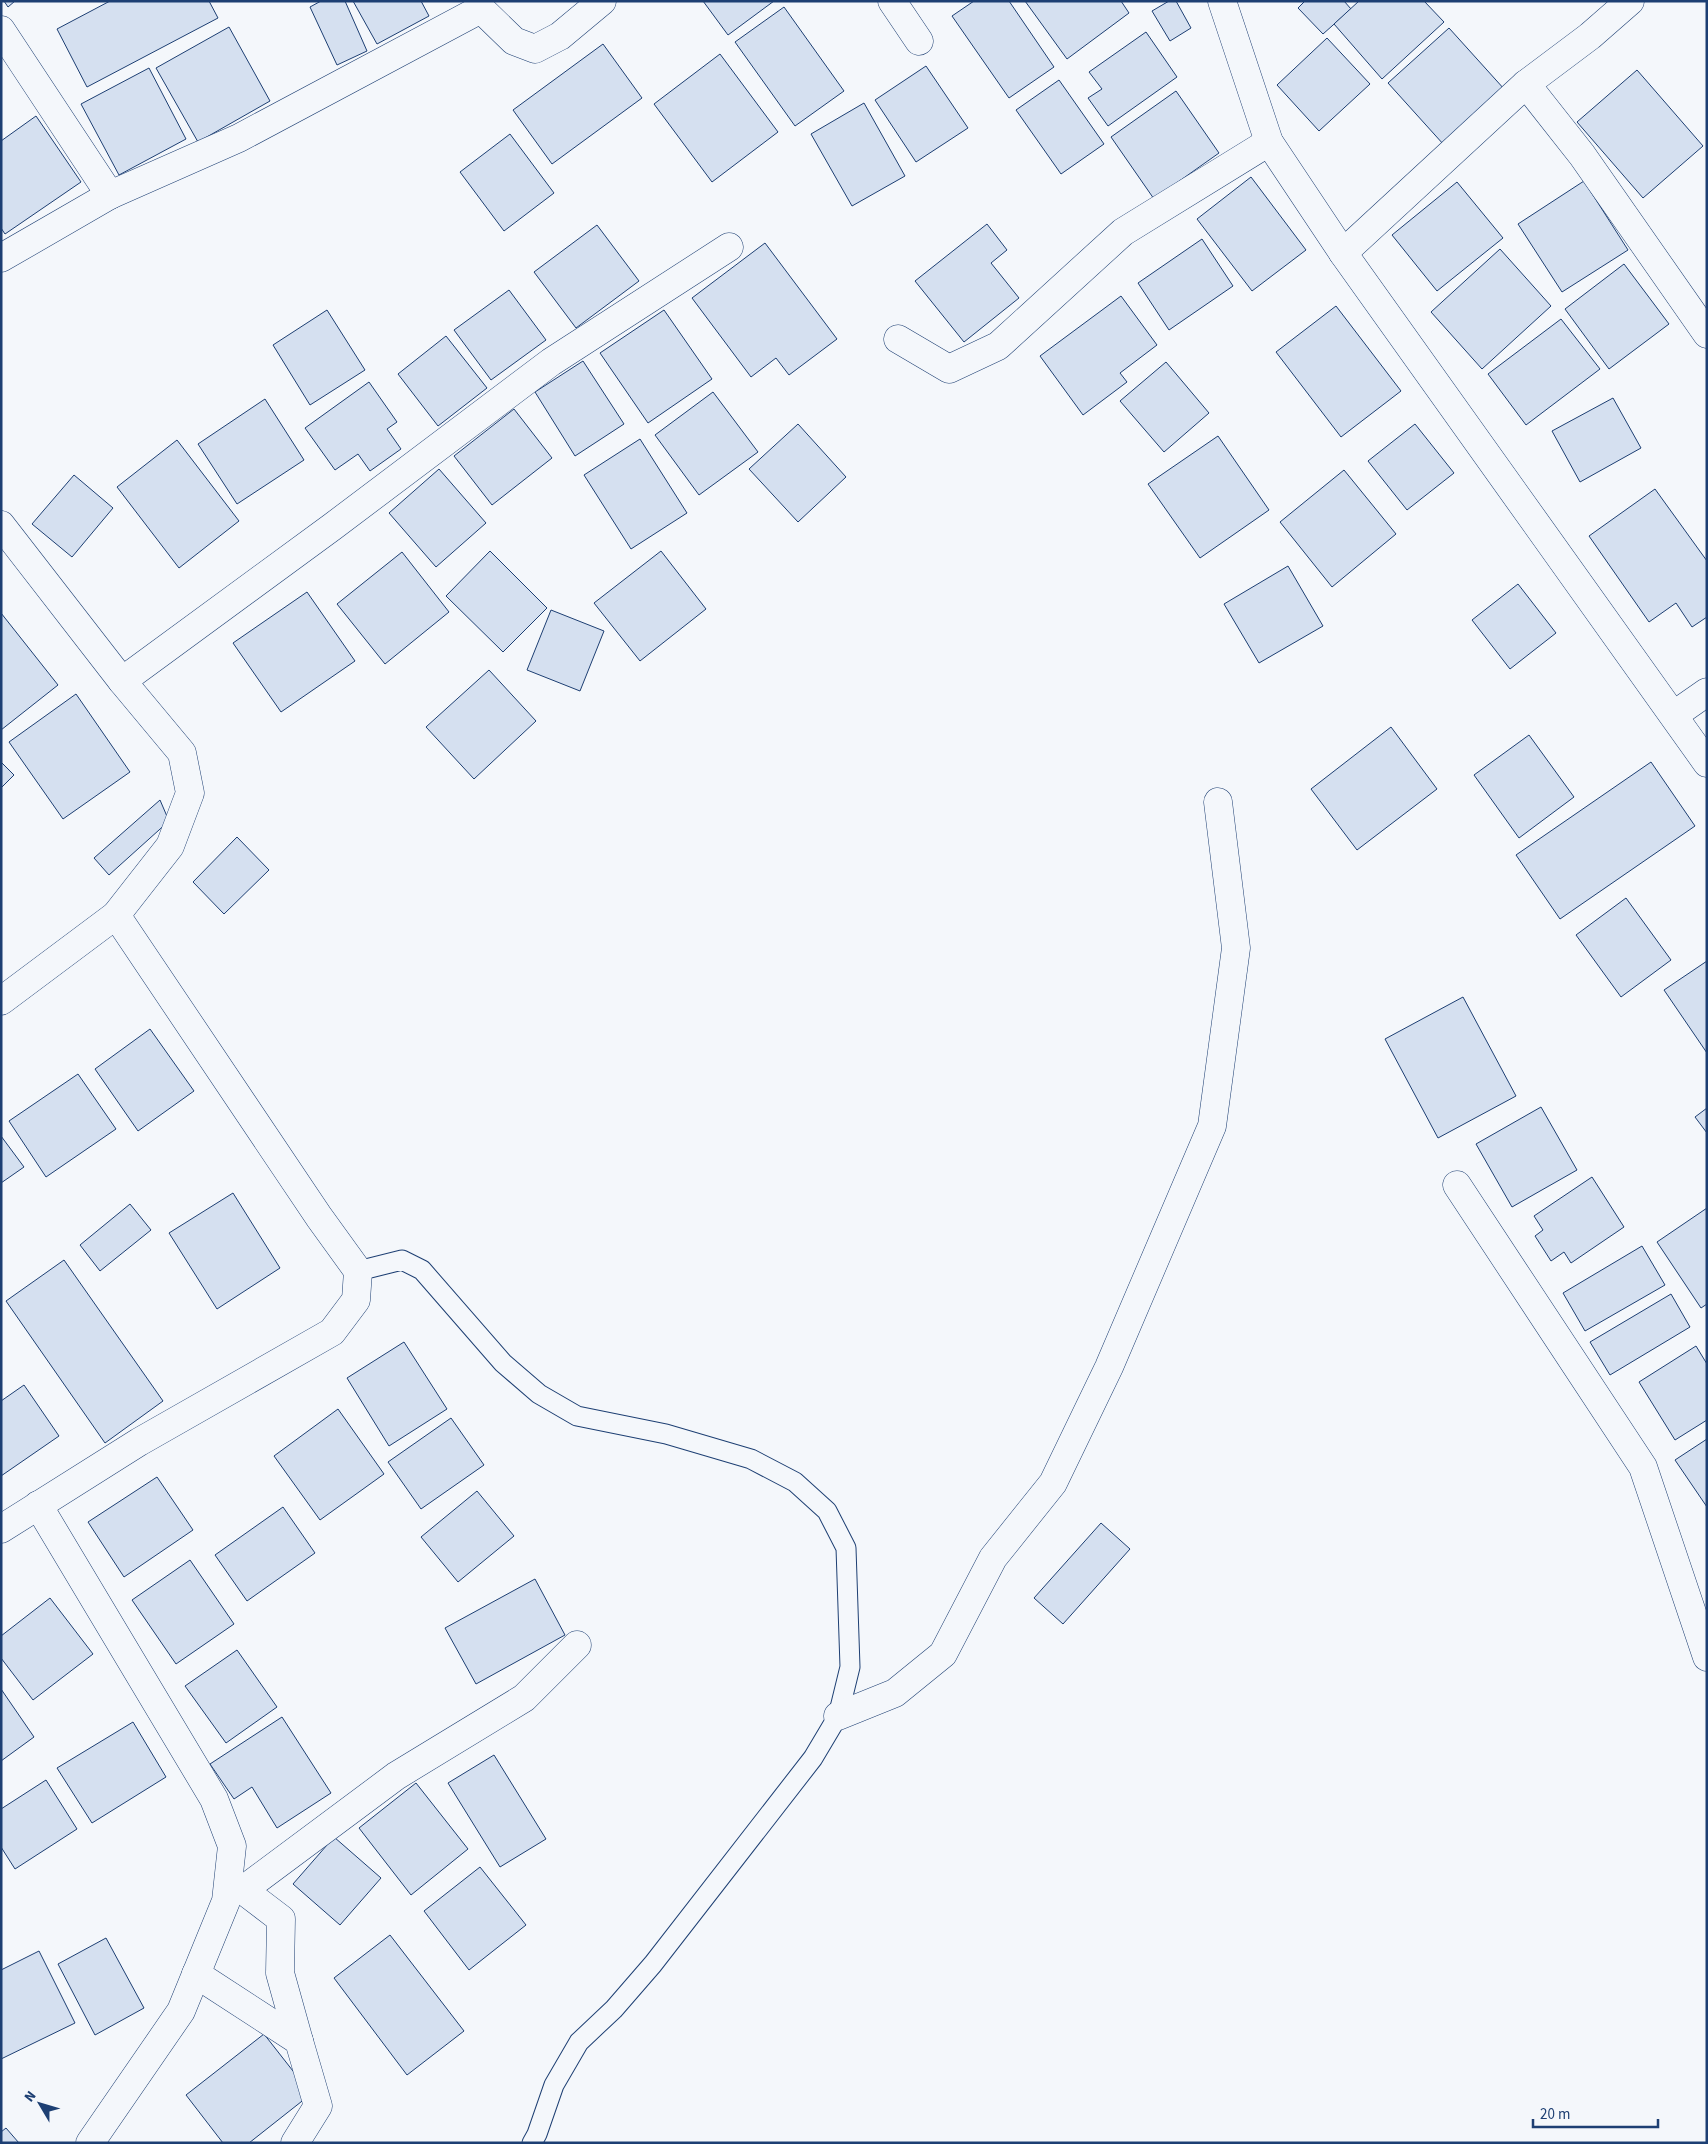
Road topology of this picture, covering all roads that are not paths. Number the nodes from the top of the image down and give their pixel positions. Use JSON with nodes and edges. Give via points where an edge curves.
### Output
{"nodes":[{"id":1,"x":602,"y":1,"type":"edge"},
{"id":2,"x":892,"y":1,"type":"edge"},
{"id":3,"x":1222,"y":1,"type":"edge"},
{"id":4,"x":1630,"y":1,"type":"edge"},
{"id":5,"x":480,"y":5,"type":"edge"},
{"id":6,"x":1,"y":30,"type":"edge"},
{"id":7,"x":919,"y":41,"type":"dead end"},
{"id":8,"x":1526,"y":84,"type":"junction"},
{"id":9,"x":1269,"y":142,"type":"junction"},
{"id":10,"x":110,"y":196,"type":"junction"},
{"id":11,"x":729,"y":247,"type":"dead end"},
{"id":12,"x":1343,"y":254,"type":"junction"},
{"id":13,"x":1,"y":258,"type":"edge"},
{"id":14,"x":1707,"y":334,"type":"edge"},
{"id":15,"x":898,"y":339,"type":"dead end"},
{"id":16,"x":1,"y":525,"type":"edge"},
{"id":17,"x":122,"y":682,"type":"junction"},
{"id":18,"x":1707,"y":692,"type":"edge"},
{"id":19,"x":1674,"y":715,"type":"junction"},
{"id":20,"x":1707,"y":763,"type":"edge"},
{"id":21,"x":1218,"y":802,"type":"dead end"},
{"id":22,"x":116,"y":915,"type":"junction"},
{"id":23,"x":1,"y":1002,"type":"edge"},
{"id":24,"x":1456,"y":1185,"type":"dead end"},
{"id":25,"x":358,"y":1271,"type":"junction"},
{"id":26,"x":38,"y":1505,"type":"junction"},
{"id":27,"x":1,"y":1529,"type":"edge"},
{"id":28,"x":578,"y":1645,"type":"dead end"},
{"id":29,"x":1707,"y":1658,"type":"edge"},
{"id":30,"x":838,"y":1716,"type":"junction"},
{"id":31,"x":196,"y":1974,"type":"junction"},
{"id":32,"x":299,"y":2041,"type":"junction"},
{"id":33,"x":90,"y":2143,"type":"edge"},
{"id":34,"x":295,"y":2143,"type":"edge"},
{"id":35,"x":532,"y":2143,"type":"edge"}],
"edges":[{"from":1,"to":5,"type":"street","via":[[560,36],[535,49],[514,41]]},
{"from":2,"to":7,"type":"street"},
{"from":3,"to":9,"type":"street"},
{"from":4,"to":8,"type":"street"},
{"from":5,"to":10,"type":"street","via":[[239,138]]},
{"from":6,"to":10,"type":"street"},
{"from":8,"to":12,"type":"street"},
{"from":8,"to":14,"type":"street","via":[[1582,155]]},
{"from":9,"to":12,"type":"street"},
{"from":9,"to":15,"type":"street","via":[[1123,232],[998,346],[949,369]]},
{"from":10,"to":13,"type":"street"},
{"from":11,"to":17,"type":"street","via":[[551,362]]},
{"from":12,"to":19,"type":"street"},
{"from":16,"to":17,"type":"street"},
{"from":17,"to":22,"type":"street","via":[[182,754],[190,793],[170,846]]},
{"from":18,"to":19,"type":"street"},
{"from":19,"to":20,"type":"street"},
{"from":21,"to":30,"type":"street","via":[[1236,948],[1212,1126],[1109,1367],[1053,1483],[993,1558],[943,1654],[895,1693]]},
{"from":22,"to":23,"type":"street"},
{"from":22,"to":25,"type":"street"},
{"from":24,"to":29,"type":"street","via":[[1643,1467]]},
{"from":25,"to":26,"type":"street","via":[[356,1300],[332,1332],[139,1442]]},
{"from":25,"to":30,"type":"lane","via":[[402,1260],[422,1270],[503,1363],[539,1394],[577,1416],[666,1434],[751,1459],[795,1482],[826,1512],[846,1548],[850,1668]]},
{"from":26,"to":27,"type":"street"},
{"from":26,"to":31,"type":"street","via":[[214,1799],[232,1846],[226,1901]]},
{"from":28,"to":32,"type":"street","via":[[524,1698],[396,1776],[243,1890],[281,1919],[280,1973]]},
{"from":30,"to":35,"type":"lane","via":[[813,1758],[653,1964],[614,2009],[579,2042],[554,2085]]},
{"from":31,"to":32,"type":"street"},
{"from":31,"to":33,"type":"street","via":[[181,2011]]},
{"from":32,"to":34,"type":"street","via":[[318,2106]]}]}
